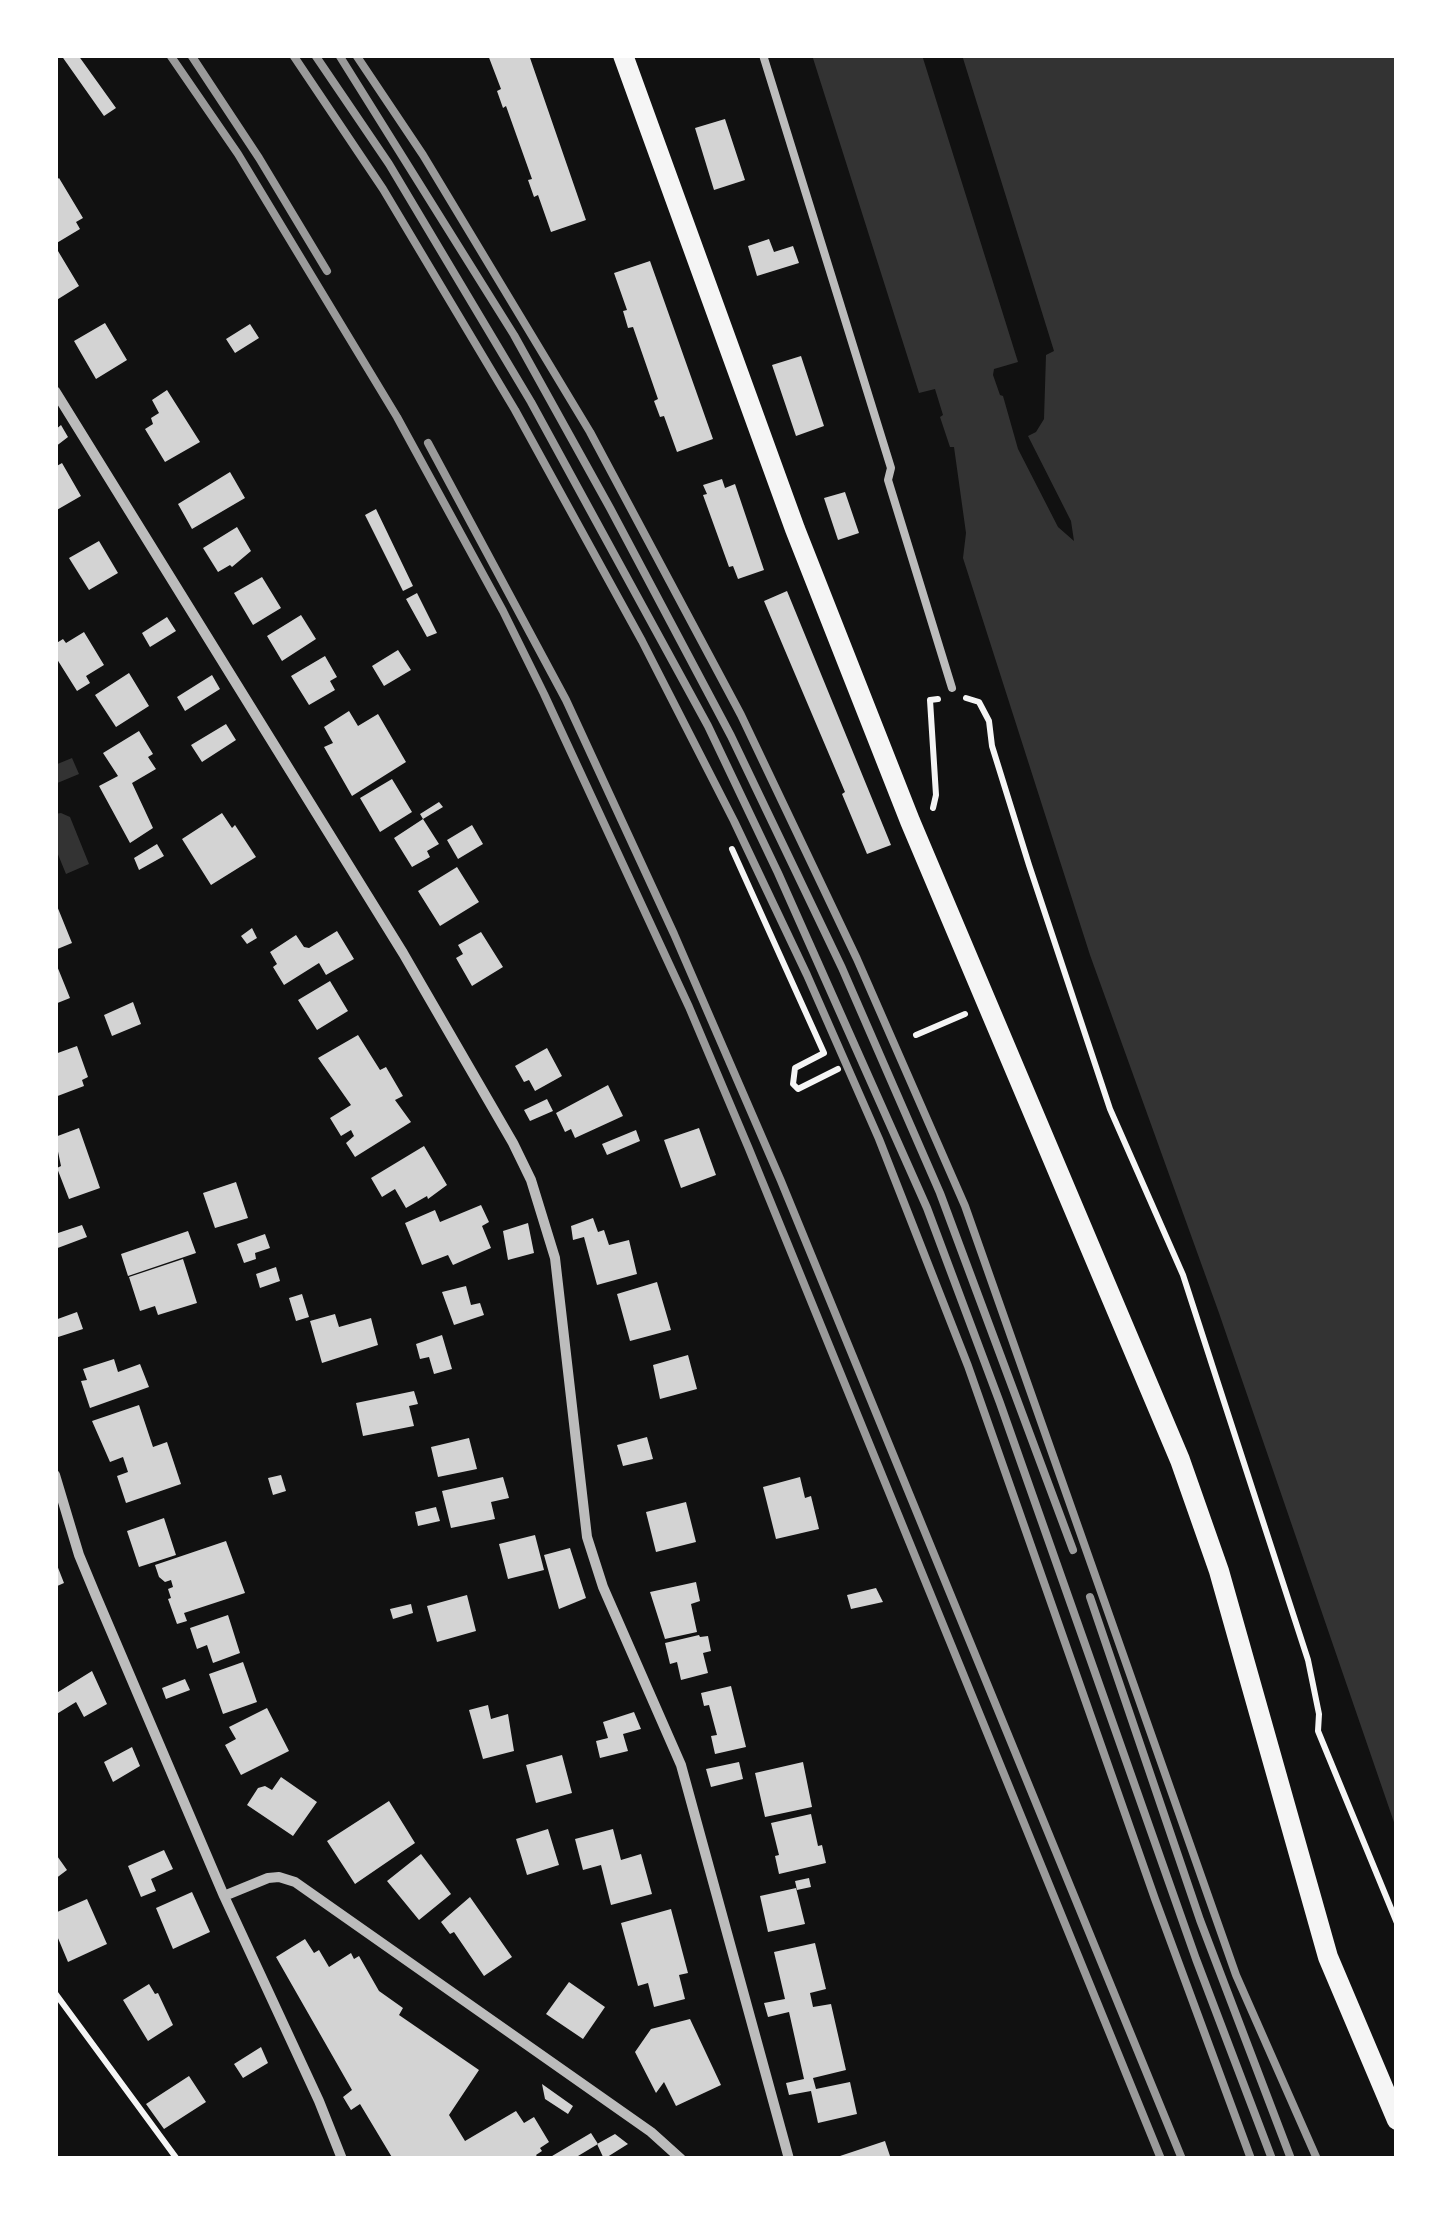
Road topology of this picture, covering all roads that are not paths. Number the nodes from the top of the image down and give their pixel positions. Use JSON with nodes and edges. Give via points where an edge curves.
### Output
{"nodes":[{"id":1,"x":623,"y":55,"type":"edge"},
{"id":2,"x":763,"y":55,"type":"edge"},
{"id":3,"x":55,"y":392,"type":"edge"},
{"id":4,"x":952,"y":688,"type":"dead end"},
{"id":5,"x":55,"y":1475,"type":"edge"},
{"id":6,"x":224,"y":1896,"type":"junction"},
{"id":7,"x":1397,"y":2120,"type":"edge"},
{"id":8,"x":342,"y":2159,"type":"edge"},
{"id":9,"x":682,"y":2159,"type":"edge"},
{"id":10,"x":789,"y":2159,"type":"edge"}],
"edges":[{"from":1,"to":7,"type":"main road","via":[[795,529],[910,821],[1180,1460],[1229,1606],[1328,1957]]},
{"from":2,"to":4,"type":"lane"},
{"from":3,"to":10,"type":"street","via":[[403,954],[532,1180],[554,1258],[587,1537],[602,1587],[681,1766]]},
{"from":5,"to":6,"type":"street","via":[[79,1556]]},
{"from":6,"to":8,"type":"street"},
{"from":6,"to":9,"type":"street","via":[[268,1878],[295,1882]]}]}
